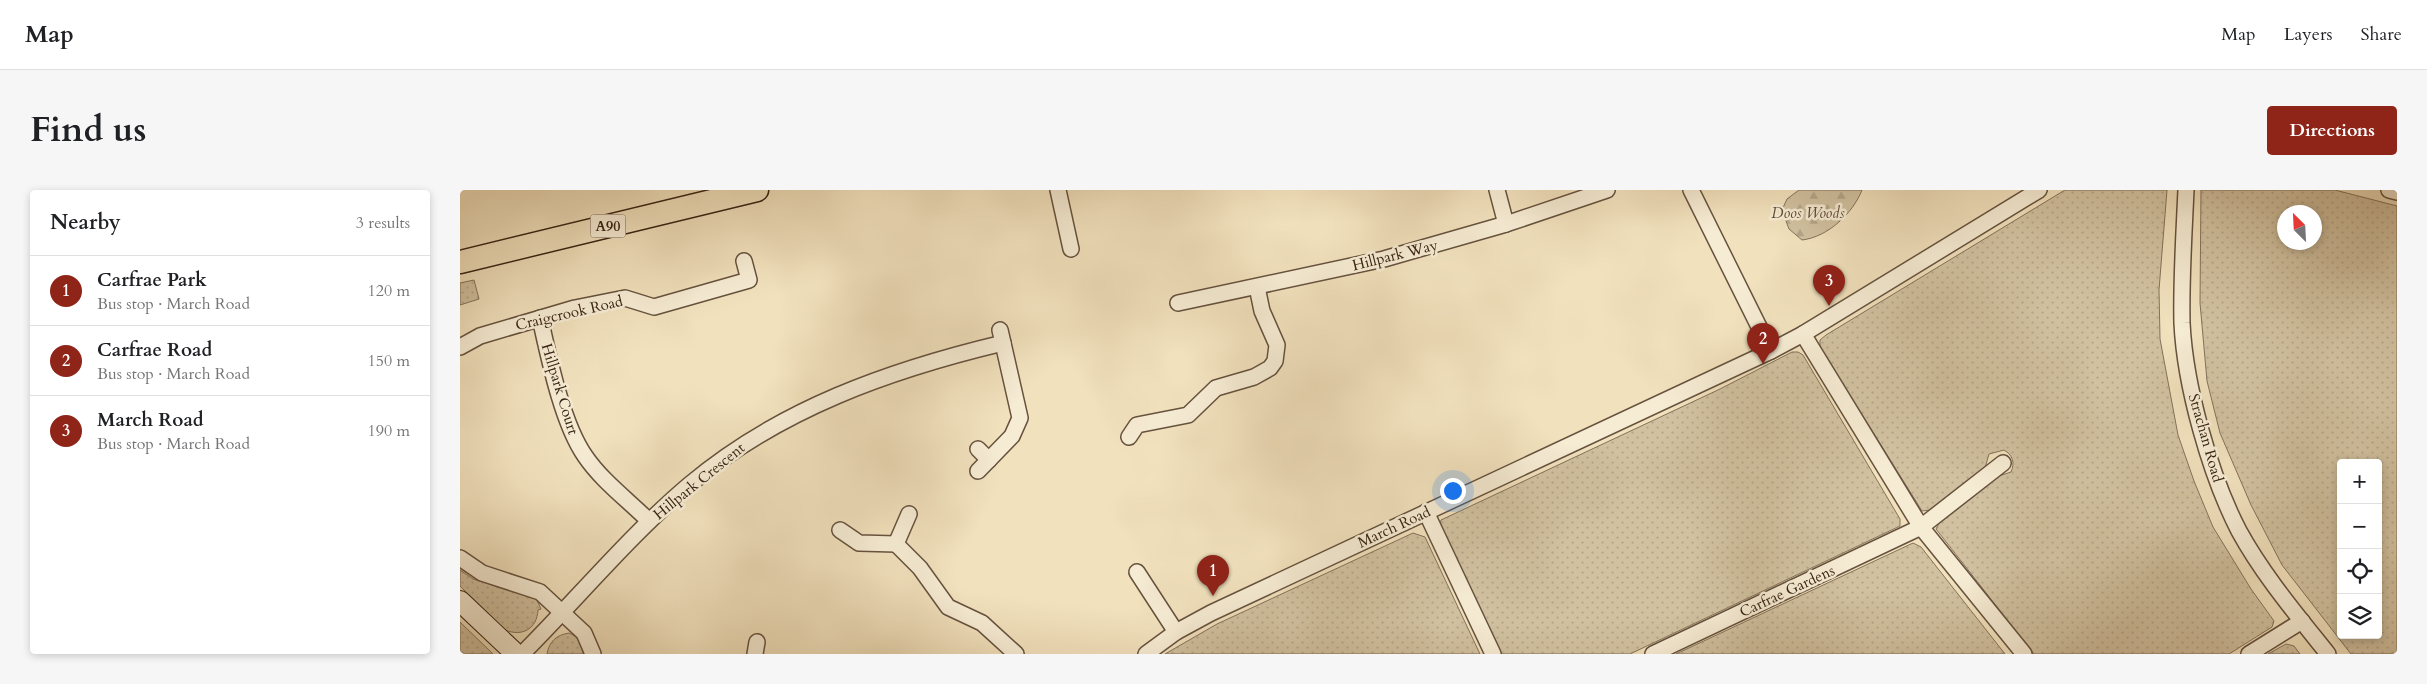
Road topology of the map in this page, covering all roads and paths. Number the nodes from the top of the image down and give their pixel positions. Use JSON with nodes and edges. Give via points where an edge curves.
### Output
{"nodes":[{"id":1,"x":756,"y":190,"type":"edge"},
{"id":2,"x":1058,"y":190,"type":"edge"},
{"id":3,"x":1498,"y":190,"type":"edge"},
{"id":4,"x":1607,"y":190,"type":"edge"},
{"id":5,"x":1691,"y":190,"type":"edge"},
{"id":6,"x":2039,"y":190,"type":"edge"},
{"id":7,"x":2186,"y":190,"type":"edge"},
{"id":8,"x":2389,"y":190,"type":"edge"},
{"id":9,"x":2397,"y":192,"type":"edge"},
{"id":10,"x":1506,"y":224,"type":"junction"},
{"id":11,"x":1071,"y":249,"type":"dead end"},
{"id":12,"x":744,"y":261,"type":"dead end"},
{"id":13,"x":460,"y":262,"type":"edge"},
{"id":14,"x":1258,"y":287,"type":"junction"},
{"id":15,"x":1178,"y":303,"type":"dead end"},
{"id":16,"x":540,"y":318,"type":"junction"},
{"id":17,"x":1803,"y":334,"type":"junction"},
{"id":18,"x":460,"y":347,"type":"edge"},
{"id":19,"x":1771,"y":351,"type":"junction"},
{"id":20,"x":1129,"y":437,"type":"dead end"},
{"id":21,"x":978,"y":449,"type":"dead end"},
{"id":22,"x":989,"y":460,"type":"junction"},
{"id":23,"x":2003,"y":463,"type":"dead end"},
{"id":24,"x":978,"y":471,"type":"dead end"},
{"id":25,"x":1426,"y":512,"type":"junction"},
{"id":26,"x":909,"y":514,"type":"dead end"},
{"id":27,"x":649,"y":521,"type":"junction"},
{"id":28,"x":1921,"y":527,"type":"junction"},
{"id":29,"x":840,"y":530,"type":"dead end"},
{"id":30,"x":896,"y":544,"type":"junction"},
{"id":31,"x":460,"y":558,"type":"edge"},
{"id":32,"x":1137,"y":572,"type":"dead end"},
{"id":33,"x":460,"y":601,"type":"edge"},
{"id":34,"x":562,"y":614,"type":"junction"},
{"id":35,"x":2302,"y":621,"type":"junction"},
{"id":36,"x":1176,"y":632,"type":"junction"},
{"id":37,"x":516,"y":654,"type":"edge"},
{"id":38,"x":522,"y":654,"type":"edge"},
{"id":39,"x":593,"y":654,"type":"edge"},
{"id":40,"x":1016,"y":654,"type":"edge"},
{"id":41,"x":1146,"y":654,"type":"edge"},
{"id":42,"x":1493,"y":654,"type":"edge"},
{"id":43,"x":1653,"y":654,"type":"edge"},
{"id":44,"x":2024,"y":654,"type":"edge"},
{"id":45,"x":2249,"y":654,"type":"edge"},
{"id":46,"x":2328,"y":654,"type":"edge"}],
"edges":[{"from":1,"to":13,"type":"main road","number":"A90"},
{"from":2,"to":11,"type":"street"},
{"from":3,"to":10,"type":"street"},
{"from":4,"to":10,"type":"street","name":"Hillpark Way"},
{"from":5,"to":19,"type":"street"},
{"from":6,"to":17,"type":"street","name":"March Road"},
{"from":7,"to":35,"type":"street","name":"Strachan Road","via":[[2182,324],[2189,377],[2203,434],[2218,482],[2239,531]]},
{"from":8,"to":9,"type":"street"},
{"from":10,"to":14,"type":"street","name":"Hillpark Way","via":[[1384,259]]},
{"from":12,"to":16,"type":"street","name":"Craigcrook Road","via":[[749,280],[662,304],[650,306],[625,298]]},
{"from":14,"to":15,"type":"street","name":"Hillpark Way"},
{"from":14,"to":20,"type":"street","via":[[1262,310],[1277,345],[1275,361],[1270,368],[1254,377],[1216,388],[1188,415],[1137,425]]},
{"from":16,"to":18,"type":"street","name":"Craigcrook Road","via":[[480,336]]},
{"from":16,"to":27,"type":"street","name":"Hillpark Court","via":[[567,418],[579,447],[597,472]]},
{"from":17,"to":19,"type":"street","name":"March Road"},
{"from":17,"to":28,"type":"street"},
{"from":19,"to":25,"type":"street","name":"March Road"},
{"from":21,"to":22,"type":"street"},
{"from":22,"to":24,"type":"street","name":"Hillpark Crescent"},
{"from":22,"to":27,"type":"street","name":"Hillpark Crescent","via":[[1012,436],[1020,418],[1001,337],[882,378],[797,413],[718,462]]},
{"from":23,"to":28,"type":"street","name":"Carfrae Gardens"},
{"from":25,"to":36,"type":"street","name":"March Road"},
{"from":25,"to":42,"type":"street"},
{"from":26,"to":30,"type":"street"},
{"from":27,"to":34,"type":"street","name":"Hillpark Crescent"},
{"from":28,"to":43,"type":"street","name":"Carfrae Gardens"},
{"from":28,"to":44,"type":"street"},
{"from":29,"to":30,"type":"street","via":[[859,543]]},
{"from":30,"to":40,"type":"street","via":[[920,568],[948,607],[982,623]]},
{"from":31,"to":34,"type":"street","via":[[482,573],[540,592]]},
{"from":32,"to":36,"type":"street"},
{"from":33,"to":37,"type":"street"},
{"from":34,"to":38,"type":"street","name":"Hillpark Crescent"},
{"from":34,"to":39,"type":"street","via":[[584,633]]},
{"from":35,"to":45,"type":"street"},
{"from":35,"to":46,"type":"street","name":"Strachan Road"},
{"from":36,"to":41,"type":"street","name":"March Road"}]}
